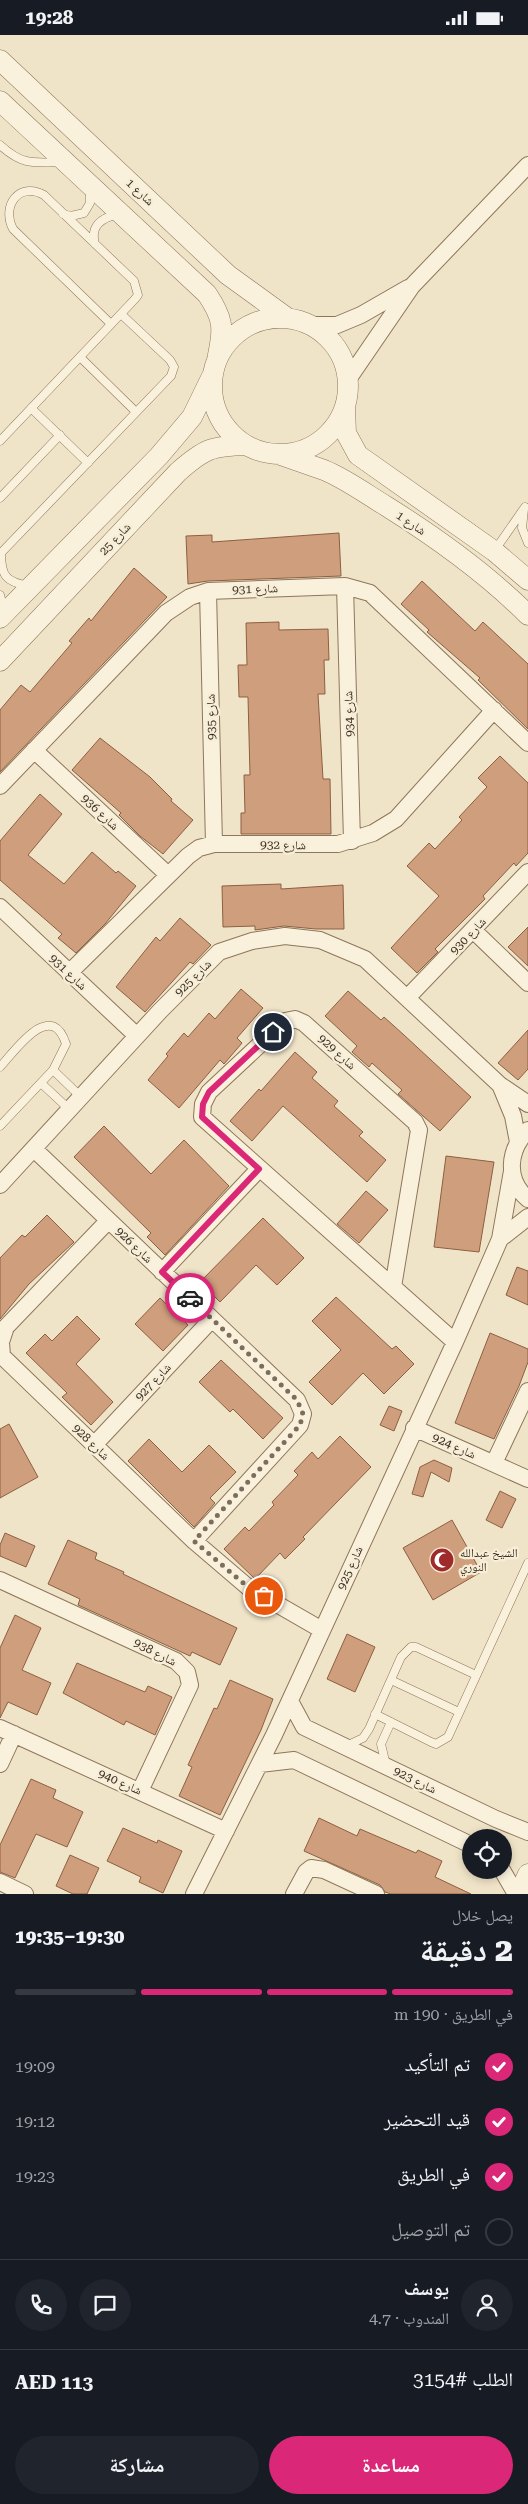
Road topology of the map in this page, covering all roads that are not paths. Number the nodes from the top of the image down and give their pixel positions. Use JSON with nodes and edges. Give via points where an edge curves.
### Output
{"nodes":[{"id":1,"x":0,"y":60,"type":"edge"},
{"id":2,"x":0,"y":101,"type":"edge"},
{"id":3,"x":0,"y":145,"type":"edge"},
{"id":4,"x":65,"y":161,"type":"junction"},
{"id":5,"x":528,"y":165,"type":"edge"},
{"id":6,"x":89,"y":184,"type":"junction"},
{"id":7,"x":120,"y":213,"type":"junction"},
{"id":8,"x":63,"y":214,"type":"junction"},
{"id":9,"x":95,"y":245,"type":"junction"},
{"id":10,"x":412,"y":286,"type":"junction"},
{"id":11,"x":121,"y":314,"type":"junction"},
{"id":12,"x":286,"y":317,"type":"junction"},
{"id":13,"x":111,"y":324,"type":"junction"},
{"id":14,"x":312,"y":325,"type":"junction"},
{"id":15,"x":80,"y":357,"type":"junction"},
{"id":16,"x":215,"y":367,"type":"junction"},
{"id":17,"x":349,"y":378,"type":"junction"},
{"id":18,"x":31,"y":408,"type":"junction"},
{"id":19,"x":345,"y":408,"type":"junction"},
{"id":20,"x":136,"y":412,"type":"junction"},
{"id":21,"x":60,"y":435,"type":"junction"},
{"id":22,"x":0,"y":441,"type":"edge"},
{"id":23,"x":246,"y":445,"type":"junction"},
{"id":24,"x":279,"y":455,"type":"junction"},
{"id":25,"x":88,"y":463,"type":"junction"},
{"id":26,"x":0,"y":498,"type":"edge"},
{"id":27,"x":526,"y":505,"type":"edge"},
{"id":28,"x":528,"y":543,"type":"edge"},
{"id":29,"x":494,"y":551,"type":"junction"},
{"id":30,"x":0,"y":553,"type":"edge"},
{"id":31,"x":528,"y":580,"type":"edge"},
{"id":32,"x":31,"y":586,"type":"junction"},
{"id":33,"x":345,"y":586,"type":"junction"},
{"id":34,"x":208,"y":591,"type":"junction"},
{"id":35,"x":2,"y":608,"type":"edge"},
{"id":36,"x":528,"y":615,"type":"edge"},
{"id":37,"x":0,"y":661,"type":"edge"},
{"id":38,"x":494,"y":710,"type":"junction"},
{"id":39,"x":528,"y":743,"type":"edge"},
{"id":40,"x":34,"y":750,"type":"junction"},
{"id":41,"x":0,"y":786,"type":"edge"},
{"id":42,"x":352,"y":841,"type":"junction"},
{"id":43,"x":214,"y":844,"type":"junction"},
{"id":44,"x":528,"y":872,"type":"edge"},
{"id":45,"x":167,"y":874,"type":"junction"},
{"id":46,"x":0,"y":907,"type":"edge"},
{"id":47,"x":474,"y":931,"type":"junction"},
{"id":48,"x":69,"y":973,"type":"junction"},
{"id":49,"x":528,"y":983,"type":"edge"},
{"id":50,"x":407,"y":999,"type":"junction"},
{"id":51,"x":137,"y":1036,"type":"junction"},
{"id":52,"x":0,"y":1067,"type":"edge"},
{"id":53,"x":53,"y":1070,"type":"junction"},
{"id":54,"x":41,"y":1083,"type":"junction"},
{"id":55,"x":500,"y":1085,"type":"junction"},
{"id":56,"x":81,"y":1097,"type":"junction"},
{"id":57,"x":528,"y":1104,"type":"edge"},
{"id":58,"x":70,"y":1109,"type":"junction"},
{"id":59,"x":0,"y":1126,"type":"edge"},
{"id":60,"x":523,"y":1136,"type":"edge"},
{"id":61,"x":34,"y":1149,"type":"junction"},
{"id":62,"x":259,"y":1169,"type":"junction"},
{"id":63,"x":512,"y":1171,"type":"junction"},
{"id":64,"x":0,"y":1185,"type":"edge"},
{"id":65,"x":528,"y":1199,"type":"edge"},
{"id":66,"x":528,"y":1217,"type":"edge"},
{"id":67,"x":108,"y":1221,"type":"junction"},
{"id":68,"x":500,"y":1239,"type":"junction"},
{"id":69,"x":162,"y":1272,"type":"junction"},
{"id":70,"x":393,"y":1287,"type":"junction"},
{"id":71,"x":212,"y":1319,"type":"junction"},
{"id":72,"x":455,"y":1342,"type":"junction"},
{"id":73,"x":528,"y":1391,"type":"edge"},
{"id":74,"x":414,"y":1428,"type":"junction"},
{"id":75,"x":94,"y":1445,"type":"junction"},
{"id":76,"x":494,"y":1463,"type":"junction"},
{"id":77,"x":528,"y":1479,"type":"edge"},
{"id":78,"x":194,"y":1541,"type":"junction"},
{"id":79,"x":528,"y":1563,"type":"edge"},
{"id":80,"x":1,"y":1582,"type":"edge"},
{"id":81,"x":322,"y":1630,"type":"junction"},
{"id":82,"x":476,"y":1675,"type":"junction"},
{"id":83,"x":390,"y":1680,"type":"junction"},
{"id":84,"x":290,"y":1701,"type":"junction"},
{"id":85,"x":459,"y":1712,"type":"junction"},
{"id":86,"x":375,"y":1714,"type":"junction"},
{"id":87,"x":391,"y":1722,"type":"junction"},
{"id":88,"x":304,"y":1727,"type":"junction"},
{"id":89,"x":7,"y":1731,"type":"edge"},
{"id":90,"x":274,"y":1735,"type":"junction"},
{"id":91,"x":344,"y":1746,"type":"junction"},
{"id":92,"x":294,"y":1760,"type":"junction"},
{"id":93,"x":0,"y":1764,"type":"edge"},
{"id":94,"x":260,"y":1764,"type":"junction"},
{"id":95,"x":386,"y":1767,"type":"junction"},
{"id":96,"x":140,"y":1791,"type":"junction"},
{"id":97,"x":226,"y":1831,"type":"junction"},
{"id":98,"x":528,"y":1832,"type":"edge"},
{"id":99,"x":462,"y":1841,"type":"edge"},
{"id":100,"x":528,"y":1874,"type":"edge"},
{"id":101,"x":508,"y":1879,"type":"edge"},
{"id":102,"x":0,"y":1882,"type":"edge"},
{"id":103,"x":25,"y":1894,"type":"edge"},
{"id":104,"x":194,"y":1894,"type":"edge"},
{"id":105,"x":294,"y":1894,"type":"edge"},
{"id":106,"x":376,"y":1894,"type":"edge"},
{"id":107,"x":517,"y":1894,"type":"edge"}],
"edges":[{"from":1,"to":12,"type":"street","name":"شارع 1","via":[[228,275]]},
{"from":2,"to":4,"type":"street"},
{"from":3,"to":4,"type":"lane","via":[[22,161]]},
{"from":4,"to":6,"type":"street"},
{"from":5,"to":10,"type":"street"},
{"from":6,"to":7,"type":"street"},
{"from":6,"to":8,"type":"lane","via":[[90,203],[84,213]]},
{"from":7,"to":9,"type":"lane","via":[[97,224],[93,237]]},
{"from":7,"to":16,"type":"street","via":[[207,294],[219,312],[222,328]]},
{"from":8,"to":9,"type":"lane"},
{"from":8,"to":13,"type":"lane","via":[[36,190],[21,193],[11,203],[8,213],[13,229]]},
{"from":9,"to":11,"type":"lane","via":[[136,286],[138,295]]},
{"from":10,"to":14,"type":"street","via":[[337,325]]},
{"from":10,"to":17,"type":"street"},
{"from":11,"to":13,"type":"lane"},
{"from":11,"to":20,"type":"lane","via":[[166,355],[174,367],[171,376]]},
{"from":12,"to":14,"type":"street"},
{"from":12,"to":16,"type":"street","via":[[264,319],[245,327],[228,341]]},
{"from":13,"to":15,"type":"lane"},
{"from":14,"to":17,"type":"street","via":[[330,338],[343,356]]},
{"from":15,"to":18,"type":"lane"},
{"from":15,"to":20,"type":"lane"},
{"from":16,"to":23,"type":"street","via":[[212,395],[218,415],[230,432]]},
{"from":16,"to":32,"type":"street","via":[[192,417],[159,456]]},
{"from":17,"to":19,"type":"street"},
{"from":18,"to":21,"type":"lane"},
{"from":18,"to":22,"type":"lane"},
{"from":19,"to":24,"type":"street","via":[[335,427],[320,442],[300,452]]},
{"from":19,"to":29,"type":"street","name":"شارع 1","via":[[346,433],[358,455]]},
{"from":20,"to":25,"type":"lane"},
{"from":21,"to":25,"type":"lane"},
{"from":21,"to":26,"type":"lane"},
{"from":23,"to":24,"type":"street"},
{"from":23,"to":37,"type":"street","name":"شارع 25","via":[[218,446],[198,453]]},
{"from":24,"to":36,"type":"street","name":"شارع 1","via":[[325,471],[392,510],[470,564]]},
{"from":25,"to":30,"type":"lane"},
{"from":27,"to":28,"type":"lane","via":[[522,528]]},
{"from":27,"to":29,"type":"lane"},
{"from":29,"to":31,"type":"street","name":"شارع 1"},
{"from":30,"to":32,"type":"lane","via":[[3,574],[11,581]]},
{"from":32,"to":35,"type":"street"},
{"from":33,"to":34,"type":"street","name":"شارع 931"},
{"from":33,"to":38,"type":"street","name":"شارع 931","via":[[370,593]]},
{"from":33,"to":42,"type":"street","name":"شارع 934"},
{"from":34,"to":40,"type":"street","name":"شارع 931","via":[[190,597],[166,613]]},
{"from":34,"to":43,"type":"street","name":"شارع 935"},
{"from":38,"to":39,"type":"street","name":"شارع 931"},
{"from":38,"to":42,"type":"street","name":"شارع 932","via":[[396,819]]},
{"from":40,"to":41,"type":"street","name":"شارع 931"},
{"from":40,"to":45,"type":"street","name":"شارع 936"},
{"from":42,"to":43,"type":"street","name":"شارع 932","via":[[320,845]]},
{"from":43,"to":45,"type":"street","name":"شارع 932","via":[[199,848]]},
{"from":44,"to":47,"type":"street","name":"شارع 930"},
{"from":45,"to":48,"type":"street","name":"شارع 932"},
{"from":46,"to":48,"type":"street","name":"شارع 931"},
{"from":47,"to":49,"type":"street"},
{"from":47,"to":50,"type":"street","name":"شارع 930"},
{"from":48,"to":51,"type":"street","name":"شارع 931"},
{"from":50,"to":51,"type":"street","name":"شارع 925","via":[[365,959],[320,940],[285,936],[268,938],[219,952]]},
{"from":50,"to":55,"type":"street","name":"شارع 925"},
{"from":51,"to":56,"type":"street","name":"شارع 925"},
{"from":52,"to":53,"type":"lane","via":[[35,1029],[44,1025],[59,1030],[66,1043]]},
{"from":53,"to":54,"type":"lane"},
{"from":53,"to":56,"type":"lane"},
{"from":54,"to":58,"type":"lane"},
{"from":54,"to":59,"type":"lane"},
{"from":55,"to":57,"type":"street","name":"شارع 925"},
{"from":55,"to":60,"type":"street","name":"شارع 925"},
{"from":56,"to":58,"type":"street","name":"شارع 925"},
{"from":58,"to":61,"type":"street","name":"شارع 925"},
{"from":60,"to":63,"type":"street","name":"شارع 925","via":[[513,1151]]},
{"from":61,"to":64,"type":"street","name":"شارع 925"},
{"from":61,"to":67,"type":"street","name":"شارع 926"},
{"from":62,"to":69,"type":"street"},
{"from":62,"to":70,"type":"street","name":"شارع 929"},
{"from":62,"to":70,"type":"street","name":"شارع 929","via":[[202,1117],[203,1104],[209,1092],[286,1021],[295,1019],[304,1023],[415,1122],[419,1131]]},
{"from":63,"to":65,"type":"street","via":[[519,1190]]},
{"from":63,"to":68,"type":"street","name":"شارع 925"},
{"from":66,"to":68,"type":"street","name":"شارع 925"},
{"from":67,"to":69,"type":"street","name":"شارع 926"},
{"from":67,"to":75,"type":"street","name":"شارع 928","via":[[6,1327],[2,1343],[2,1356]]},
{"from":68,"to":72,"type":"street","name":"شارع 925"},
{"from":69,"to":71,"type":"street","name":"شارع 926"},
{"from":70,"to":72,"type":"street","name":"شارع 929"},
{"from":71,"to":75,"type":"street","name":"شارع 927"},
{"from":71,"to":78,"type":"street","name":"شارع 926","via":[[297,1400],[303,1414],[300,1425]]},
{"from":72,"to":74,"type":"street","name":"شارع 925"},
{"from":73,"to":76,"type":"street"},
{"from":74,"to":76,"type":"street","name":"شارع 924"},
{"from":74,"to":81,"type":"street","name":"شارع 925"},
{"from":75,"to":78,"type":"street","name":"شارع 928"},
{"from":76,"to":77,"type":"street","name":"شارع 924"},
{"from":78,"to":81,"type":"street","name":"شارع 928","via":[[249,1588]]},
{"from":79,"to":82,"type":"lane"},
{"from":80,"to":96,"type":"street","name":"شارع 938","via":[[176,1661],[187,1672],[190,1685]]},
{"from":81,"to":84,"type":"street","name":"شارع 925"},
{"from":82,"to":83,"type":"lane","via":[[411,1647],[401,1657]]},
{"from":82,"to":85,"type":"lane"},
{"from":83,"to":85,"type":"lane"},
{"from":83,"to":86,"type":"lane"},
{"from":84,"to":88,"type":"street"},
{"from":84,"to":90,"type":"street","name":"شارع 925"},
{"from":85,"to":87,"type":"lane","via":[[448,1737],[436,1744]]},
{"from":86,"to":87,"type":"lane"},
{"from":86,"to":91,"type":"lane","via":[[362,1737],[356,1743]]},
{"from":87,"to":95,"type":"lane","via":[[382,1744]]},
{"from":88,"to":90,"type":"street"},
{"from":88,"to":91,"type":"street","name":"شارع 923"},
{"from":89,"to":93,"type":"street","name":"شارع 940"},
{"from":89,"to":96,"type":"street","name":"شارع 940"},
{"from":90,"to":92,"type":"street"},
{"from":90,"to":94,"type":"street","name":"شارع 925"},
{"from":91,"to":95,"type":"street","name":"شارع 923"},
{"from":92,"to":94,"type":"street"},
{"from":92,"to":99,"type":"street"},
{"from":94,"to":97,"type":"street","name":"شارع 925"},
{"from":95,"to":98,"type":"street","name":"شارع 923"},
{"from":96,"to":97,"type":"street","name":"شارع 940"},
{"from":97,"to":104,"type":"street","name":"شارع 925"},
{"from":100,"to":107,"type":"street"},
{"from":101,"to":107,"type":"street"},
{"from":102,"to":103,"type":"street"},
{"from":105,"to":106,"type":"street","via":[[311,1868],[324,1870]]}]}
